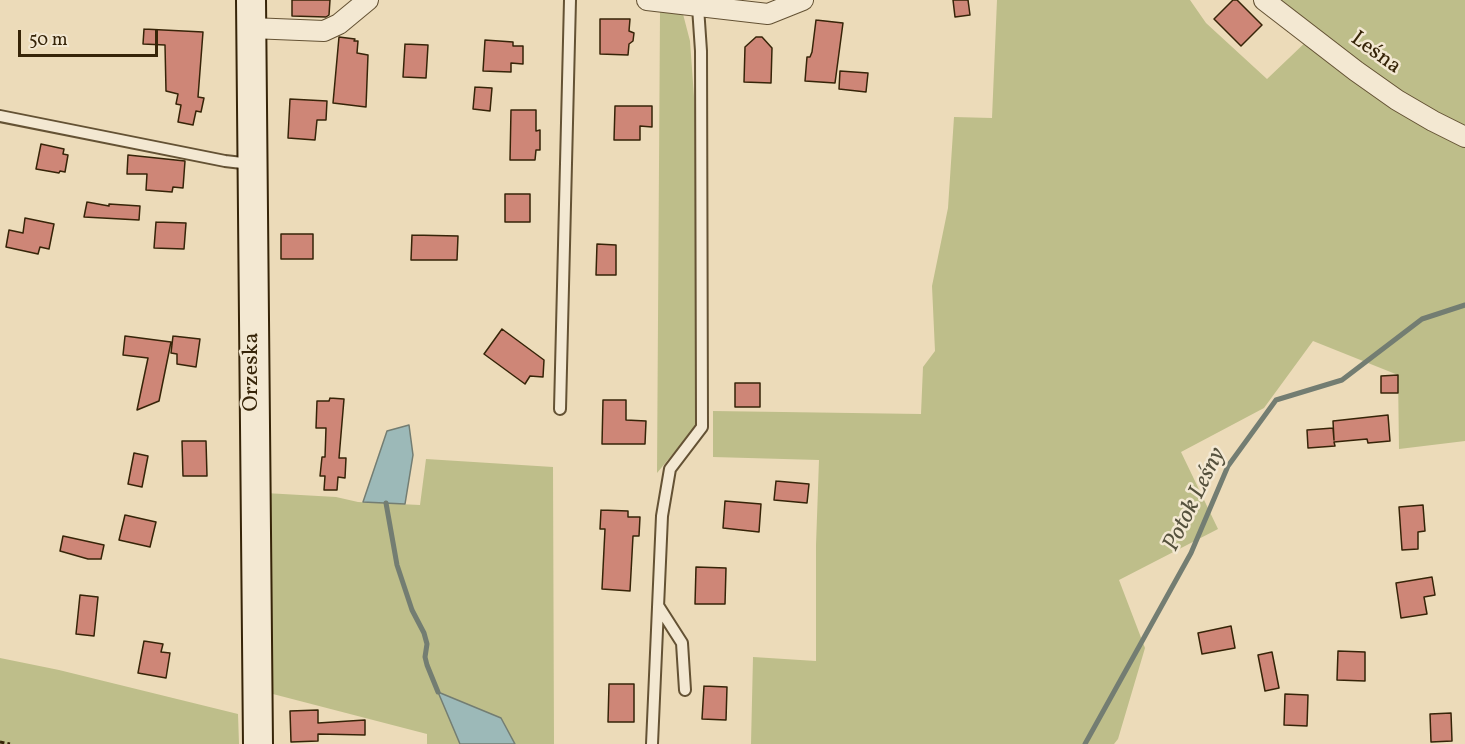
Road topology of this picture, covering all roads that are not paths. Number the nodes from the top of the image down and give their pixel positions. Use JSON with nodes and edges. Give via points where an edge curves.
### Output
{"nodes":[{"id":1,"x":251,"y":0,"type":"edge"},
{"id":2,"x":368,"y":0,"type":"edge"},
{"id":3,"x":570,"y":0,"type":"edge"},
{"id":4,"x":647,"y":0,"type":"edge"},
{"id":5,"x":803,"y":0,"type":"edge"},
{"id":6,"x":1264,"y":0,"type":"edge"},
{"id":7,"x":698,"y":7,"type":"junction"},
{"id":8,"x":251,"y":28,"type":"junction"},
{"id":9,"x":0,"y":116,"type":"edge"},
{"id":10,"x":1465,"y":137,"type":"edge"},
{"id":11,"x":251,"y":164,"type":"junction"},
{"id":12,"x":560,"y":409,"type":"dead end"},
{"id":13,"x":659,"y":608,"type":"junction"},
{"id":14,"x":685,"y":690,"type":"dead end"},
{"id":15,"x":258,"y":744,"type":"edge"},
{"id":16,"x":652,"y":744,"type":"edge"}],
"edges":[{"from":1,"to":8,"type":"street","name":"Orzeska"},
{"from":2,"to":8,"type":"street","via":[[324,31]]},
{"from":3,"to":12,"type":"lane"},
{"from":4,"to":7,"type":"street"},
{"from":5,"to":7,"type":"street","via":[[768,14]]},
{"from":6,"to":10,"type":"street","name":"Leśna","via":[[1397,99]]},
{"from":7,"to":13,"type":"lane","via":[[702,427],[670,470],[662,516]]},
{"from":8,"to":11,"type":"street","name":"Orzeska"},
{"from":9,"to":11,"type":"lane"},
{"from":11,"to":15,"type":"street","name":"Orzeska"},
{"from":13,"to":14,"type":"lane","via":[[682,644]]},
{"from":13,"to":16,"type":"lane"}]}
